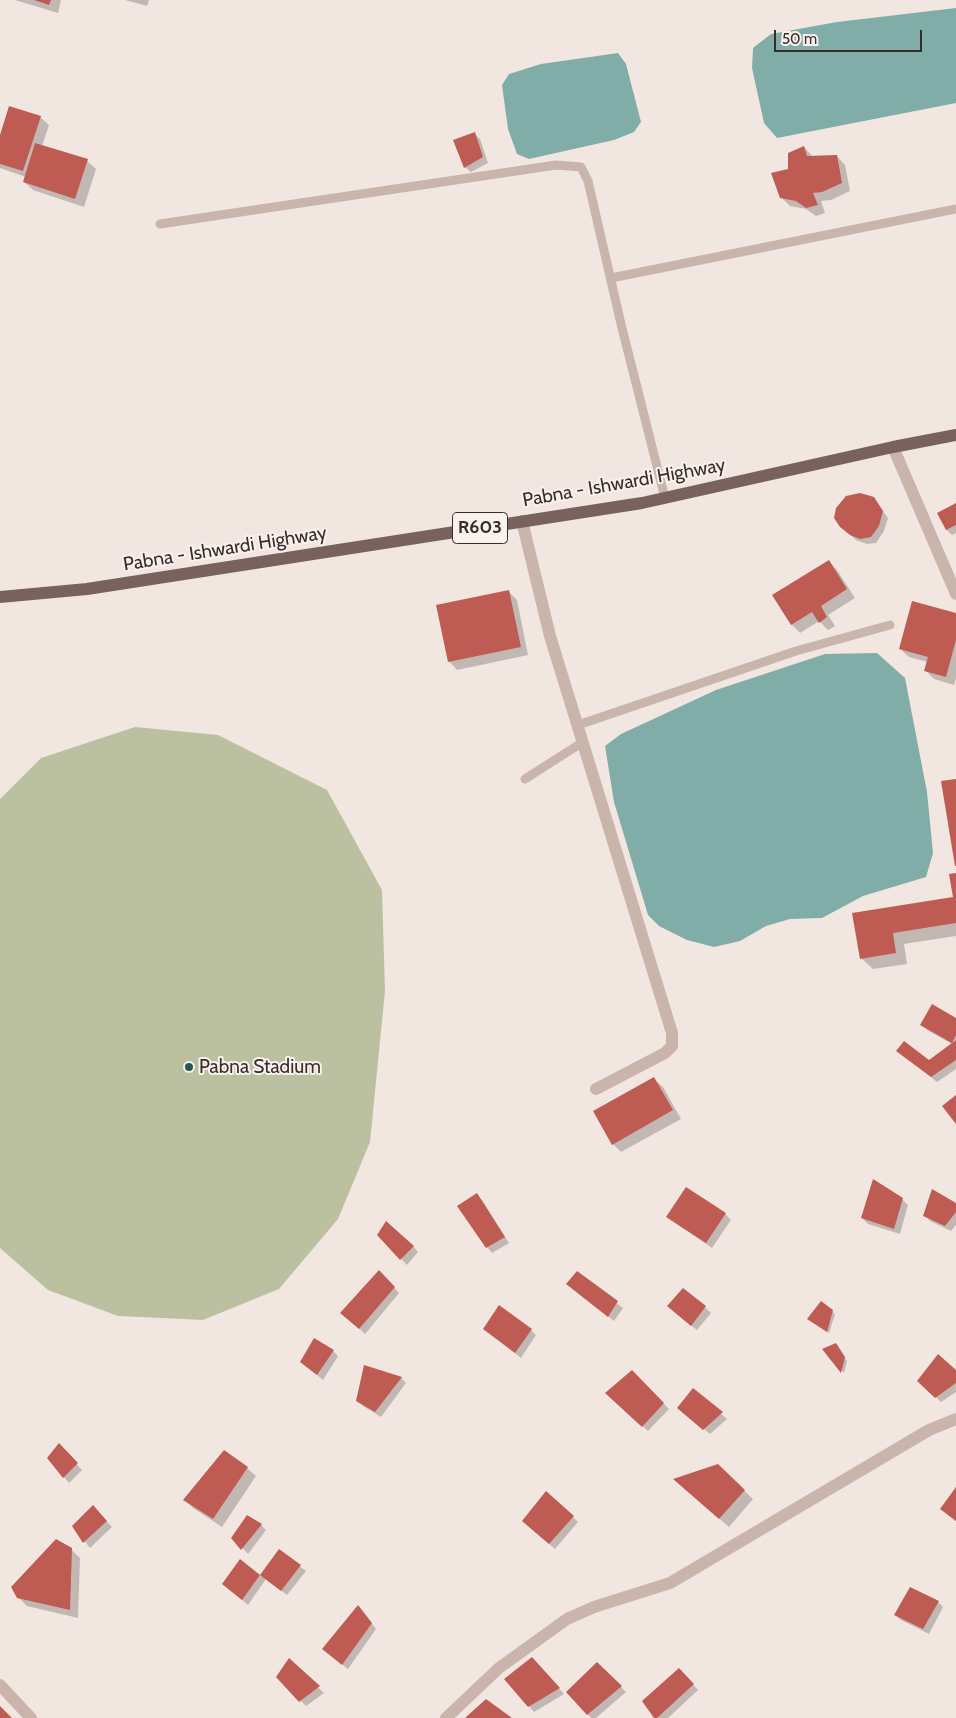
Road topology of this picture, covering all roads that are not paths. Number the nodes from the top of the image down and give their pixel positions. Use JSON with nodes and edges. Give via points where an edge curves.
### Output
{"nodes":[{"id":1,"x":956,"y":210,"type":"edge"},
{"id":2,"x":160,"y":224,"type":"dead end"},
{"id":3,"x":610,"y":278,"type":"junction"},
{"id":4,"x":956,"y":435,"type":"edge"},
{"id":5,"x":893,"y":447,"type":"junction"},
{"id":6,"x":665,"y":498,"type":"junction"},
{"id":7,"x":522,"y":521,"type":"junction"},
{"id":8,"x":956,"y":594,"type":"edge"},
{"id":9,"x":0,"y":597,"type":"edge"},
{"id":10,"x":890,"y":625,"type":"dead end"},
{"id":11,"x":578,"y":725,"type":"junction"},
{"id":12,"x":584,"y":742,"type":"junction"},
{"id":13,"x":525,"y":779,"type":"dead end"},
{"id":14,"x":596,"y":1089,"type":"dead end"},
{"id":15,"x":956,"y":1420,"type":"edge"},
{"id":16,"x":0,"y":1684,"type":"edge"},
{"id":17,"x":30,"y":1718,"type":"edge"},
{"id":18,"x":446,"y":1718,"type":"edge"}],
"edges":[{"from":1,"to":3,"type":"lane"},
{"from":2,"to":3,"type":"lane","via":[[556,165],[581,167],[588,181]]},
{"from":3,"to":6,"type":"lane"},
{"from":4,"to":5,"type":"main road","name":"Pabna - Ishwardi Highway","number":"R603"},
{"from":5,"to":6,"type":"main road","name":"Pabna - Ishwardi Highway","number":"R603"},
{"from":5,"to":8,"type":"street"},
{"from":6,"to":7,"type":"main road","name":"Pabna - Ishwardi Highway","number":"R603"},
{"from":7,"to":9,"type":"main road","name":"Pabna - Ishwardi Highway","number":"R603","via":[[87,589]]},
{"from":7,"to":11,"type":"street","via":[[550,636]]},
{"from":10,"to":11,"type":"lane","via":[[796,650]]},
{"from":11,"to":12,"type":"street"},
{"from":12,"to":13,"type":"lane"},
{"from":12,"to":14,"type":"street","via":[[672,1033],[672,1046],[666,1053]]},
{"from":15,"to":18,"type":"street","via":[[929,1430],[670,1583],[567,1619],[499,1668]]},
{"from":16,"to":17,"type":"street"}]}
